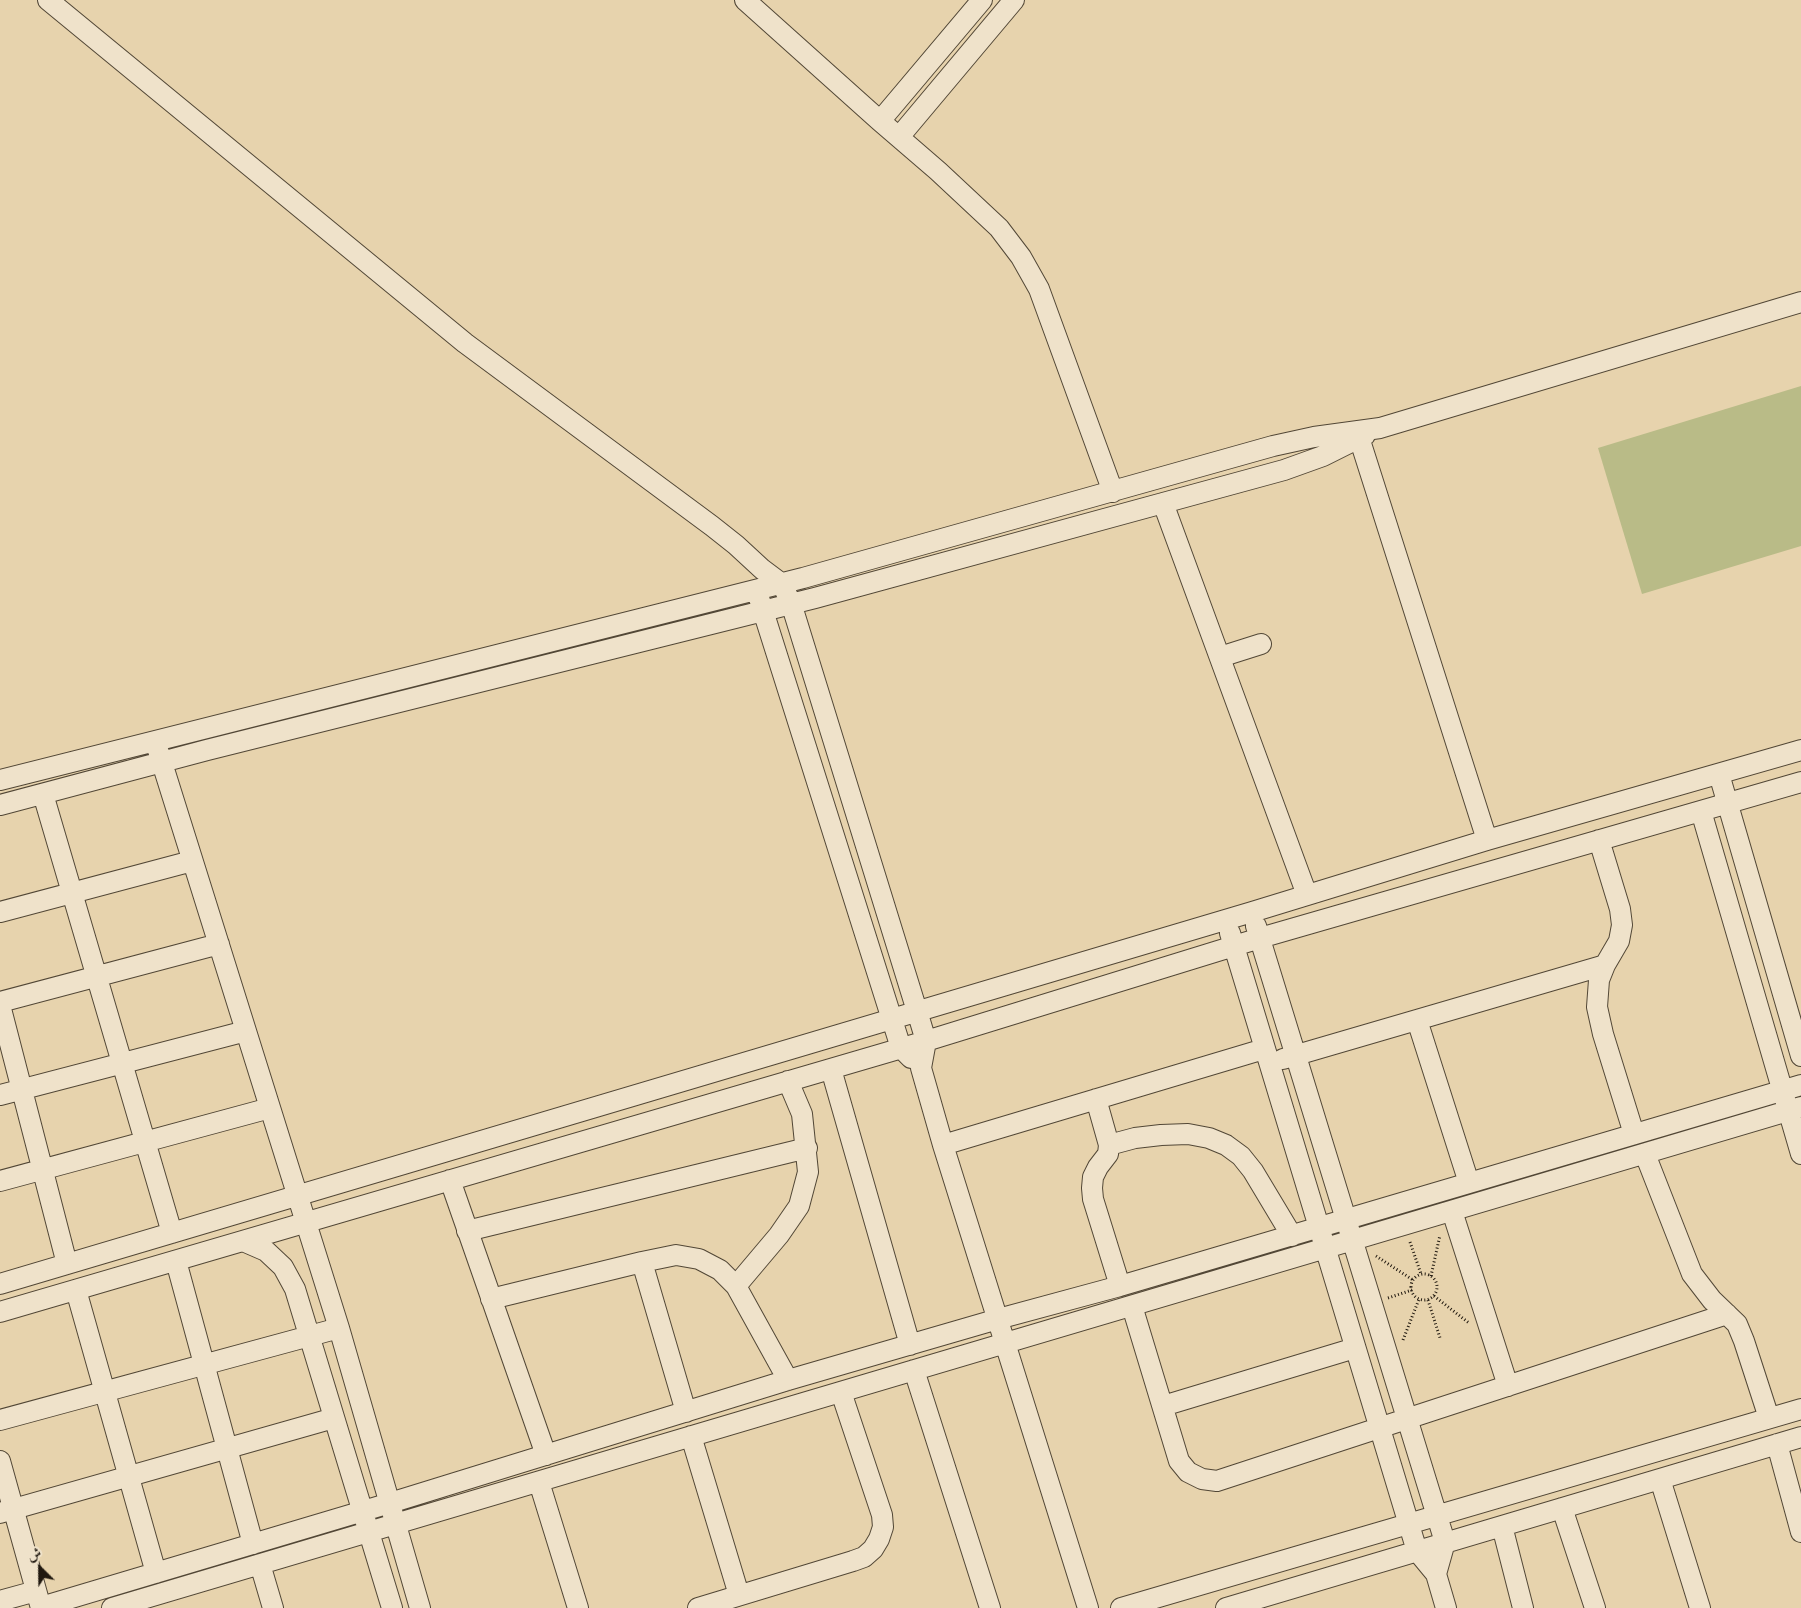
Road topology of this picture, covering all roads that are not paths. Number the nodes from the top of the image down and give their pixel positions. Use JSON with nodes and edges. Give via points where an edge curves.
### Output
{"nodes":[{"id":1,"x":48,"y":0,"type":"edge"},
{"id":2,"x":745,"y":0,"type":"edge"},
{"id":3,"x":982,"y":0,"type":"edge"},
{"id":4,"x":1014,"y":0,"type":"edge"},
{"id":5,"x":880,"y":121,"type":"junction"},
{"id":6,"x":899,"y":137,"type":"junction"},
{"id":7,"x":1801,"y":302,"type":"edge"},
{"id":8,"x":1358,"y":434,"type":"junction"},
{"id":9,"x":1113,"y":492,"type":"junction"},
{"id":10,"x":1163,"y":503,"type":"junction"},
{"id":11,"x":762,"y":569,"type":"junction"},
{"id":12,"x":782,"y":584,"type":"junction"},
{"id":13,"x":757,"y":590,"type":"junction"},
{"id":14,"x":791,"y":604,"type":"junction"},
{"id":15,"x":763,"y":610,"type":"junction"},
{"id":16,"x":1260,"y":644,"type":"dead end"},
{"id":17,"x":1220,"y":657,"type":"junction"},
{"id":18,"x":156,"y":741,"type":"junction"},
{"id":19,"x":1801,"y":750,"type":"edge"},
{"id":20,"x":162,"y":763,"type":"junction"},
{"id":21,"x":1719,"y":774,"type":"junction"},
{"id":22,"x":0,"y":780,"type":"edge"},
{"id":23,"x":1801,"y":782,"type":"edge"},
{"id":24,"x":43,"y":794,"type":"junction"},
{"id":25,"x":1728,"y":803,"type":"junction"},
{"id":26,"x":0,"y":805,"type":"edge"},
{"id":27,"x":1701,"y":811,"type":"junction"},
{"id":28,"x":1487,"y":840,"type":"junction"},
{"id":29,"x":1599,"y":840,"type":"junction"},
{"id":30,"x":192,"y":861,"type":"junction"},
{"id":31,"x":72,"y":893,"type":"junction"},
{"id":32,"x":1307,"y":895,"type":"junction"},
{"id":33,"x":0,"y":912,"type":"edge"},
{"id":34,"x":1252,"y":912,"type":"junction"},
{"id":35,"x":1226,"y":920,"type":"junction"},
{"id":36,"x":1260,"y":938,"type":"junction"},
{"id":37,"x":219,"y":944,"type":"junction"},
{"id":38,"x":1233,"y":946,"type":"junction"},
{"id":39,"x":1605,"y":965,"type":"junction"},
{"id":40,"x":96,"y":977,"type":"junction"},
{"id":41,"x":0,"y":1004,"type":"edge"},
{"id":42,"x":917,"y":1011,"type":"junction"},
{"id":43,"x":892,"y":1018,"type":"junction"},
{"id":44,"x":1417,"y":1020,"type":"junction"},
{"id":45,"x":246,"y":1031,"type":"junction"},
{"id":46,"x":926,"y":1041,"type":"junction"},
{"id":47,"x":901,"y":1048,"type":"junction"},
{"id":48,"x":1267,"y":1056,"type":"junction"},
{"id":49,"x":1296,"y":1056,"type":"junction"},
{"id":50,"x":1801,"y":1056,"type":"edge"},
{"id":51,"x":122,"y":1063,"type":"junction"},
{"id":52,"x":921,"y":1068,"type":"junction"},
{"id":53,"x":831,"y":1069,"type":"junction"},
{"id":54,"x":788,"y":1081,"type":"junction"},
{"id":55,"x":1792,"y":1088,"type":"edge"},
{"id":56,"x":22,"y":1089,"type":"junction"},
{"id":57,"x":0,"y":1095,"type":"edge"},
{"id":58,"x":1096,"y":1099,"type":"junction"},
{"id":59,"x":270,"y":1108,"type":"junction"},
{"id":60,"x":1795,"y":1109,"type":"edge"},
{"id":61,"x":1634,"y":1134,"type":"junction"},
{"id":62,"x":145,"y":1142,"type":"junction"},
{"id":63,"x":943,"y":1145,"type":"junction"},
{"id":64,"x":1109,"y":1146,"type":"junction"},
{"id":65,"x":807,"y":1148,"type":"junction"},
{"id":66,"x":1645,"y":1154,"type":"junction"},
{"id":67,"x":1801,"y":1154,"type":"edge"},
{"id":68,"x":43,"y":1169,"type":"junction"},
{"id":69,"x":450,"y":1180,"type":"junction"},
{"id":70,"x":0,"y":1181,"type":"edge"},
{"id":71,"x":1469,"y":1183,"type":"junction"},
{"id":72,"x":297,"y":1195,"type":"junction"},
{"id":73,"x":1449,"y":1212,"type":"junction"},
{"id":74,"x":1346,"y":1220,"type":"junction"},
{"id":75,"x":305,"y":1223,"type":"junction"},
{"id":76,"x":1319,"y":1228,"type":"junction"},
{"id":77,"x":467,"y":1231,"type":"junction"},
{"id":78,"x":172,"y":1233,"type":"junction"},
{"id":79,"x":1292,"y":1236,"type":"junction"},
{"id":80,"x":1352,"y":1240,"type":"junction"},
{"id":81,"x":243,"y":1241,"type":"junction"},
{"id":82,"x":1325,"y":1248,"type":"junction"},
{"id":83,"x":176,"y":1261,"type":"junction"},
{"id":84,"x":642,"y":1262,"type":"junction"},
{"id":85,"x":67,"y":1264,"type":"junction"},
{"id":86,"x":0,"y":1284,"type":"edge"},
{"id":87,"x":736,"y":1286,"type":"junction"},
{"id":88,"x":1120,"y":1286,"type":"junction"},
{"id":89,"x":76,"y":1290,"type":"junction"},
{"id":90,"x":491,"y":1299,"type":"junction"},
{"id":91,"x":1132,"y":1306,"type":"junction"},
{"id":92,"x":0,"y":1312,"type":"edge"},
{"id":93,"x":1727,"y":1314,"type":"junction"},
{"id":94,"x":998,"y":1319,"type":"junction"},
{"id":95,"x":339,"y":1328,"type":"junction"},
{"id":96,"x":309,"y":1336,"type":"junction"},
{"id":97,"x":1005,"y":1343,"type":"junction"},
{"id":98,"x":910,"y":1345,"type":"junction"},
{"id":99,"x":1355,"y":1348,"type":"junction"},
{"id":100,"x":204,"y":1364,"type":"junction"},
{"id":101,"x":914,"y":1370,"type":"junction"},
{"id":102,"x":788,"y":1380,"type":"junction"},
{"id":103,"x":1508,"y":1386,"type":"junction"},
{"id":104,"x":105,"y":1391,"type":"junction"},
{"id":105,"x":841,"y":1392,"type":"junction"},
{"id":106,"x":1163,"y":1406,"type":"junction"},
{"id":107,"x":1801,"y":1409,"type":"edge"},
{"id":108,"x":686,"y":1412,"type":"junction"},
{"id":109,"x":334,"y":1418,"type":"junction"},
{"id":110,"x":1768,"y":1418,"type":"junction"},
{"id":111,"x":1407,"y":1419,"type":"junction"},
{"id":112,"x":0,"y":1420,"type":"edge"},
{"id":113,"x":1380,"y":1428,"type":"junction"},
{"id":114,"x":691,"y":1436,"type":"junction"},
{"id":115,"x":1801,"y":1437,"type":"edge"},
{"id":116,"x":1777,"y":1444,"type":"junction"},
{"id":117,"x":227,"y":1448,"type":"junction"},
{"id":118,"x":546,"y":1455,"type":"junction"},
{"id":119,"x":0,"y":1461,"type":"edge"},
{"id":120,"x":129,"y":1476,"type":"junction"},
{"id":121,"x":1660,"y":1479,"type":"junction"},
{"id":122,"x":539,"y":1482,"type":"junction"},
{"id":123,"x":390,"y":1503,"type":"junction"},
{"id":124,"x":1562,"y":1508,"type":"junction"},
{"id":125,"x":7,"y":1511,"type":"edge"},
{"id":126,"x":362,"y":1511,"type":"junction"},
{"id":127,"x":1437,"y":1516,"type":"junction"},
{"id":128,"x":396,"y":1524,"type":"junction"},
{"id":129,"x":1409,"y":1524,"type":"junction"},
{"id":130,"x":1502,"y":1526,"type":"junction"},
{"id":131,"x":369,"y":1532,"type":"junction"},
{"id":132,"x":1801,"y":1532,"type":"edge"},
{"id":133,"x":1445,"y":1542,"type":"junction"},
{"id":134,"x":253,"y":1544,"type":"junction"},
{"id":135,"x":1417,"y":1551,"type":"junction"},
{"id":136,"x":260,"y":1564,"type":"junction"},
{"id":137,"x":156,"y":1572,"type":"junction"},
{"id":138,"x":1436,"y":1574,"type":"junction"},
{"id":139,"x":739,"y":1596,"type":"junction"},
{"id":140,"x":0,"y":1600,"type":"edge"},
{"id":141,"x":171,"y":1600,"type":"edge"},
{"id":142,"x":39,"y":1602,"type":"edge"},
{"id":143,"x":112,"y":1608,"type":"edge"},
{"id":144,"x":273,"y":1608,"type":"edge"},
{"id":145,"x":392,"y":1608,"type":"edge"},
{"id":146,"x":420,"y":1608,"type":"edge"},
{"id":147,"x":578,"y":1608,"type":"edge"},
{"id":148,"x":698,"y":1608,"type":"edge"},
{"id":149,"x":990,"y":1608,"type":"edge"},
{"id":150,"x":1088,"y":1608,"type":"edge"},
{"id":151,"x":1122,"y":1608,"type":"edge"},
{"id":152,"x":1226,"y":1608,"type":"edge"},
{"id":153,"x":1446,"y":1608,"type":"edge"},
{"id":154,"x":1523,"y":1608,"type":"edge"},
{"id":155,"x":1595,"y":1608,"type":"edge"},
{"id":156,"x":1700,"y":1608,"type":"edge"}],
"edges":[{"from":1,"to":11,"type":"street","via":[[465,342],[712,526]]},
{"from":2,"to":5,"type":"street"},
{"from":3,"to":5,"type":"street"},
{"from":4,"to":6,"type":"street"},
{"from":5,"to":6,"type":"street"},
{"from":6,"to":9,"type":"street","via":[[999,228],[1021,256],[1039,289]]},
{"from":7,"to":8,"type":"street"},
{"from":8,"to":9,"type":"street","via":[[1314,437],[1273,446]]},
{"from":8,"to":10,"type":"street","via":[[1323,456],[1284,470]]},
{"from":8,"to":28,"type":"street"},
{"from":9,"to":12,"type":"street"},
{"from":10,"to":14,"type":"street"},
{"from":10,"to":17,"type":"street"},
{"from":11,"to":12,"type":"street"},
{"from":11,"to":13,"type":"street"},
{"from":12,"to":13,"type":"street"},
{"from":12,"to":14,"type":"street"},
{"from":13,"to":15,"type":"street"},
{"from":13,"to":18,"type":"street"},
{"from":14,"to":15,"type":"street"},
{"from":14,"to":42,"type":"street"},
{"from":15,"to":20,"type":"street"},
{"from":15,"to":43,"type":"street"},
{"from":16,"to":17,"type":"street"},
{"from":17,"to":32,"type":"street"},
{"from":18,"to":20,"type":"street"},
{"from":18,"to":22,"type":"street"},
{"from":19,"to":21,"type":"street"},
{"from":20,"to":24,"type":"street"},
{"from":20,"to":30,"type":"street"},
{"from":21,"to":25,"type":"street"},
{"from":21,"to":28,"type":"street"},
{"from":23,"to":25,"type":"street"},
{"from":24,"to":26,"type":"street"},
{"from":24,"to":31,"type":"street"},
{"from":25,"to":27,"type":"street"},
{"from":25,"to":50,"type":"street"},
{"from":27,"to":29,"type":"street"},
{"from":27,"to":55,"type":"street"},
{"from":28,"to":32,"type":"street"},
{"from":29,"to":36,"type":"street"},
{"from":29,"to":39,"type":"street","via":[[1622,925],[1619,941]]},
{"from":30,"to":31,"type":"street"},
{"from":30,"to":37,"type":"street"},
{"from":31,"to":33,"type":"street"},
{"from":31,"to":40,"type":"street"},
{"from":32,"to":34,"type":"street"},
{"from":34,"to":35,"type":"street"},
{"from":34,"to":36,"type":"street"},
{"from":35,"to":38,"type":"street"},
{"from":35,"to":42,"type":"street"},
{"from":36,"to":38,"type":"street"},
{"from":36,"to":49,"type":"street"},
{"from":37,"to":40,"type":"street"},
{"from":37,"to":45,"type":"street"},
{"from":38,"to":46,"type":"street"},
{"from":38,"to":48,"type":"street"},
{"from":39,"to":44,"type":"street"},
{"from":39,"to":61,"type":"street","via":[[1597,1007]]},
{"from":40,"to":41,"type":"street"},
{"from":40,"to":51,"type":"street"},
{"from":41,"to":56,"type":"street"},
{"from":42,"to":43,"type":"street"},
{"from":42,"to":46,"type":"street"},
{"from":43,"to":47,"type":"street"},
{"from":43,"to":72,"type":"street"},
{"from":44,"to":49,"type":"street"},
{"from":44,"to":71,"type":"street"},
{"from":45,"to":51,"type":"street"},
{"from":45,"to":59,"type":"street"},
{"from":46,"to":47,"type":"street"},
{"from":46,"to":52,"type":"street"},
{"from":47,"to":52,"type":"street"},
{"from":47,"to":53,"type":"street"},
{"from":48,"to":49,"type":"street"},
{"from":48,"to":58,"type":"street"},
{"from":48,"to":76,"type":"street"},
{"from":49,"to":74,"type":"street"},
{"from":51,"to":56,"type":"street"},
{"from":51,"to":62,"type":"street"},
{"from":52,"to":63,"type":"street"},
{"from":53,"to":54,"type":"street"},
{"from":53,"to":98,"type":"street"},
{"from":54,"to":65,"type":"street","via":[[802,1114]]},
{"from":54,"to":69,"type":"street"},
{"from":55,"to":60,"type":"street"},
{"from":55,"to":61,"type":"street"},
{"from":56,"to":57,"type":"street"},
{"from":56,"to":68,"type":"street"},
{"from":58,"to":63,"type":"street"},
{"from":58,"to":64,"type":"street"},
{"from":59,"to":62,"type":"street"},
{"from":59,"to":72,"type":"street"},
{"from":60,"to":66,"type":"street"},
{"from":60,"to":67,"type":"street"},
{"from":61,"to":71,"type":"street"},
{"from":62,"to":68,"type":"street"},
{"from":62,"to":78,"type":"street"},
{"from":63,"to":94,"type":"street"},
{"from":64,"to":79,"type":"street","via":[[1135,1138],[1188,1134],[1226,1145],[1253,1171]]},
{"from":64,"to":88,"type":"street","via":[[1108,1154],[1093,1177],[1092,1188]]},
{"from":65,"to":77,"type":"street"},
{"from":65,"to":87,"type":"street","via":[[808,1172],[798,1206],[779,1235]]},
{"from":66,"to":73,"type":"street"},
{"from":66,"to":93,"type":"street","via":[[1692,1274]]},
{"from":68,"to":70,"type":"street"},
{"from":68,"to":85,"type":"street"},
{"from":69,"to":75,"type":"street"},
{"from":69,"to":77,"type":"street"},
{"from":71,"to":74,"type":"street"},
{"from":72,"to":75,"type":"street"},
{"from":72,"to":78,"type":"street"},
{"from":73,"to":80,"type":"street"},
{"from":73,"to":103,"type":"street"},
{"from":74,"to":76,"type":"street"},
{"from":74,"to":80,"type":"street"},
{"from":75,"to":81,"type":"street"},
{"from":75,"to":95,"type":"street"},
{"from":76,"to":79,"type":"street"},
{"from":76,"to":82,"type":"street"},
{"from":77,"to":90,"type":"street"},
{"from":78,"to":85,"type":"street"},
{"from":79,"to":88,"type":"street"},
{"from":80,"to":82,"type":"street"},
{"from":80,"to":111,"type":"street"},
{"from":81,"to":83,"type":"street"},
{"from":81,"to":96,"type":"street","via":[[266,1251],[284,1267],[295,1289]]},
{"from":82,"to":91,"type":"street"},
{"from":82,"to":99,"type":"street"},
{"from":83,"to":89,"type":"street"},
{"from":83,"to":100,"type":"street"},
{"from":84,"to":87,"type":"street","via":[[676,1255],[699,1259],[720,1270]]},
{"from":84,"to":90,"type":"street"},
{"from":84,"to":108,"type":"street"},
{"from":85,"to":86,"type":"street"},
{"from":87,"to":102,"type":"street"},
{"from":88,"to":94,"type":"street"},
{"from":89,"to":92,"type":"street"},
{"from":89,"to":104,"type":"street"},
{"from":90,"to":118,"type":"street"},
{"from":91,"to":97,"type":"street"},
{"from":91,"to":106,"type":"street"},
{"from":93,"to":103,"type":"street"},
{"from":93,"to":110,"type":"street","via":[[1737,1324],[1744,1341]]},
{"from":94,"to":97,"type":"street"},
{"from":94,"to":98,"type":"street"},
{"from":95,"to":96,"type":"street"},
{"from":95,"to":123,"type":"street"},
{"from":96,"to":100,"type":"street"},
{"from":96,"to":109,"type":"street"},
{"from":97,"to":101,"type":"street"},
{"from":97,"to":150,"type":"street"},
{"from":98,"to":102,"type":"street"},
{"from":99,"to":106,"type":"street"},
{"from":99,"to":113,"type":"street"},
{"from":100,"to":104,"type":"street"},
{"from":100,"to":117,"type":"street"},
{"from":101,"to":105,"type":"street"},
{"from":101,"to":149,"type":"street"},
{"from":102,"to":108,"type":"street"},
{"from":103,"to":111,"type":"street"},
{"from":104,"to":112,"type":"street"},
{"from":104,"to":120,"type":"street"},
{"from":105,"to":114,"type":"street"},
{"from":105,"to":139,"type":"street","via":[[882,1515],[879,1539],[864,1556]]},
{"from":106,"to":113,"type":"street","via":[[1180,1460],[1188,1472],[1202,1479],[1217,1481]]},
{"from":107,"to":110,"type":"street"},
{"from":108,"to":118,"type":"street"},
{"from":109,"to":117,"type":"street"},
{"from":109,"to":126,"type":"street"},
{"from":110,"to":127,"type":"street"},
{"from":111,"to":113,"type":"street"},
{"from":111,"to":127,"type":"street"},
{"from":113,"to":129,"type":"street"},
{"from":114,"to":122,"type":"street"},
{"from":114,"to":139,"type":"street"},
{"from":115,"to":116,"type":"street"},
{"from":116,"to":121,"type":"street"},
{"from":116,"to":132,"type":"street"},
{"from":117,"to":120,"type":"street"},
{"from":117,"to":134,"type":"street"},
{"from":118,"to":123,"type":"street"},
{"from":119,"to":125,"type":"street"},
{"from":120,"to":125,"type":"street"},
{"from":120,"to":137,"type":"street"},
{"from":121,"to":124,"type":"street"},
{"from":121,"to":156,"type":"street"},
{"from":122,"to":128,"type":"street"},
{"from":122,"to":147,"type":"street"},
{"from":123,"to":126,"type":"street"},
{"from":123,"to":128,"type":"street"},
{"from":124,"to":130,"type":"street"},
{"from":124,"to":155,"type":"street"},
{"from":125,"to":142,"type":"street"},
{"from":126,"to":131,"type":"street"},
{"from":126,"to":134,"type":"street"},
{"from":127,"to":129,"type":"street"},
{"from":127,"to":133,"type":"street"},
{"from":128,"to":131,"type":"street"},
{"from":128,"to":146,"type":"street"},
{"from":129,"to":135,"type":"street"},
{"from":129,"to":151,"type":"street"},
{"from":130,"to":133,"type":"street"},
{"from":130,"to":154,"type":"street"},
{"from":131,"to":136,"type":"street"},
{"from":131,"to":145,"type":"street"},
{"from":133,"to":135,"type":"street"},
{"from":133,"to":138,"type":"street"},
{"from":134,"to":137,"type":"street"},
{"from":135,"to":138,"type":"street"},
{"from":135,"to":152,"type":"street"},
{"from":136,"to":141,"type":"street"},
{"from":136,"to":144,"type":"street"},
{"from":137,"to":142,"type":"street"},
{"from":138,"to":153,"type":"street"},
{"from":139,"to":148,"type":"street"},
{"from":140,"to":142,"type":"street"},
{"from":141,"to":143,"type":"street"}]}
